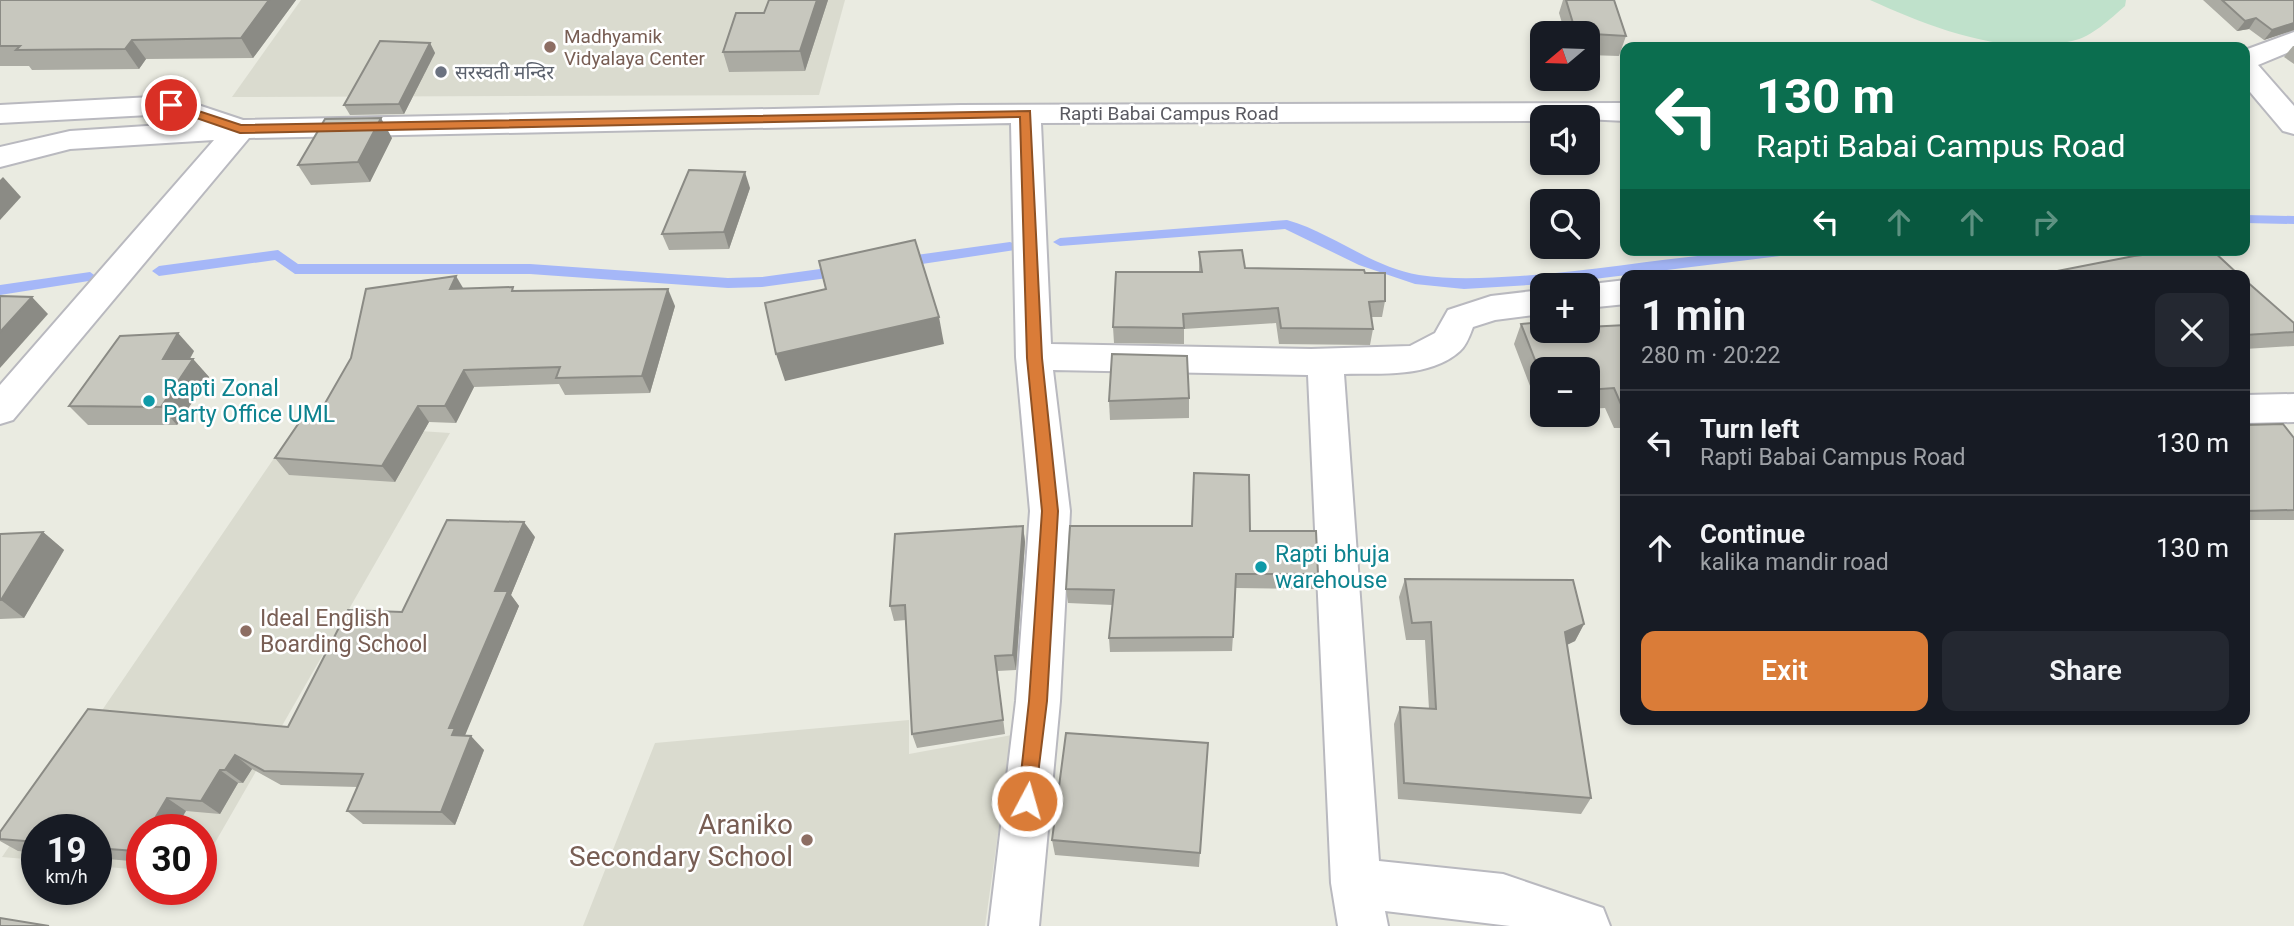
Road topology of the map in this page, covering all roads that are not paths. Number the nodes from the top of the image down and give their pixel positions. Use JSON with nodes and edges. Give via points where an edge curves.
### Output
{"nodes":[{"id":1,"x":2294,"y":40,"type":"edge"},
{"id":2,"x":2250,"y":58,"type":"edge"},
{"id":3,"x":2250,"y":73,"type":"edge"},
{"id":4,"x":1620,"y":112,"type":"edge"},
{"id":5,"x":0,"y":114,"type":"edge"},
{"id":6,"x":1026,"y":114,"type":"junction"},
{"id":7,"x":2294,"y":125,"type":"edge"},
{"id":8,"x":240,"y":129,"type":"junction"},
{"id":9,"x":0,"y":157,"type":"edge"},
{"id":10,"x":1620,"y":293,"type":"edge"},
{"id":11,"x":1600,"y":295,"type":"edge"},
{"id":12,"x":1530,"y":303,"type":"edge"},
{"id":13,"x":1034,"y":358,"type":"junction"},
{"id":14,"x":1325,"y":362,"type":"junction"},
{"id":15,"x":2294,"y":408,"type":"edge"},
{"id":16,"x":2250,"y":409,"type":"edge"},
{"id":17,"x":0,"y":410,"type":"edge"},
{"id":18,"x":1359,"y":904,"type":"edge"},
{"id":19,"x":1014,"y":926,"type":"edge"},
{"id":20,"x":1586,"y":926,"type":"edge"}],
"edges":[{"from":1,"to":2,"type":"street"},
{"from":3,"to":7,"type":"street"},
{"from":4,"to":6,"type":"street","name":"Rapti Babai Campus Road"},
{"from":5,"to":8,"type":"street","via":[[171,105]]},
{"from":6,"to":8,"type":"street","name":"Rapti Babai Campus Road"},
{"from":6,"to":13,"type":"street"},
{"from":8,"to":9,"type":"street","name":"Rapti Babai Campus Road","via":[[70,140]]},
{"from":8,"to":17,"type":"street"},
{"from":10,"to":11,"type":"street"},
{"from":12,"to":14,"type":"street","via":[[1491,308],[1460,319],[1448,342],[1415,359]]},
{"from":13,"to":14,"type":"street"},
{"from":13,"to":19,"type":"street","via":[[1050,511],[1038,701]]},
{"from":14,"to":18,"type":"street"},
{"from":15,"to":16,"type":"street"},
{"from":18,"to":20,"type":"street","via":[[1503,899]]}]}
